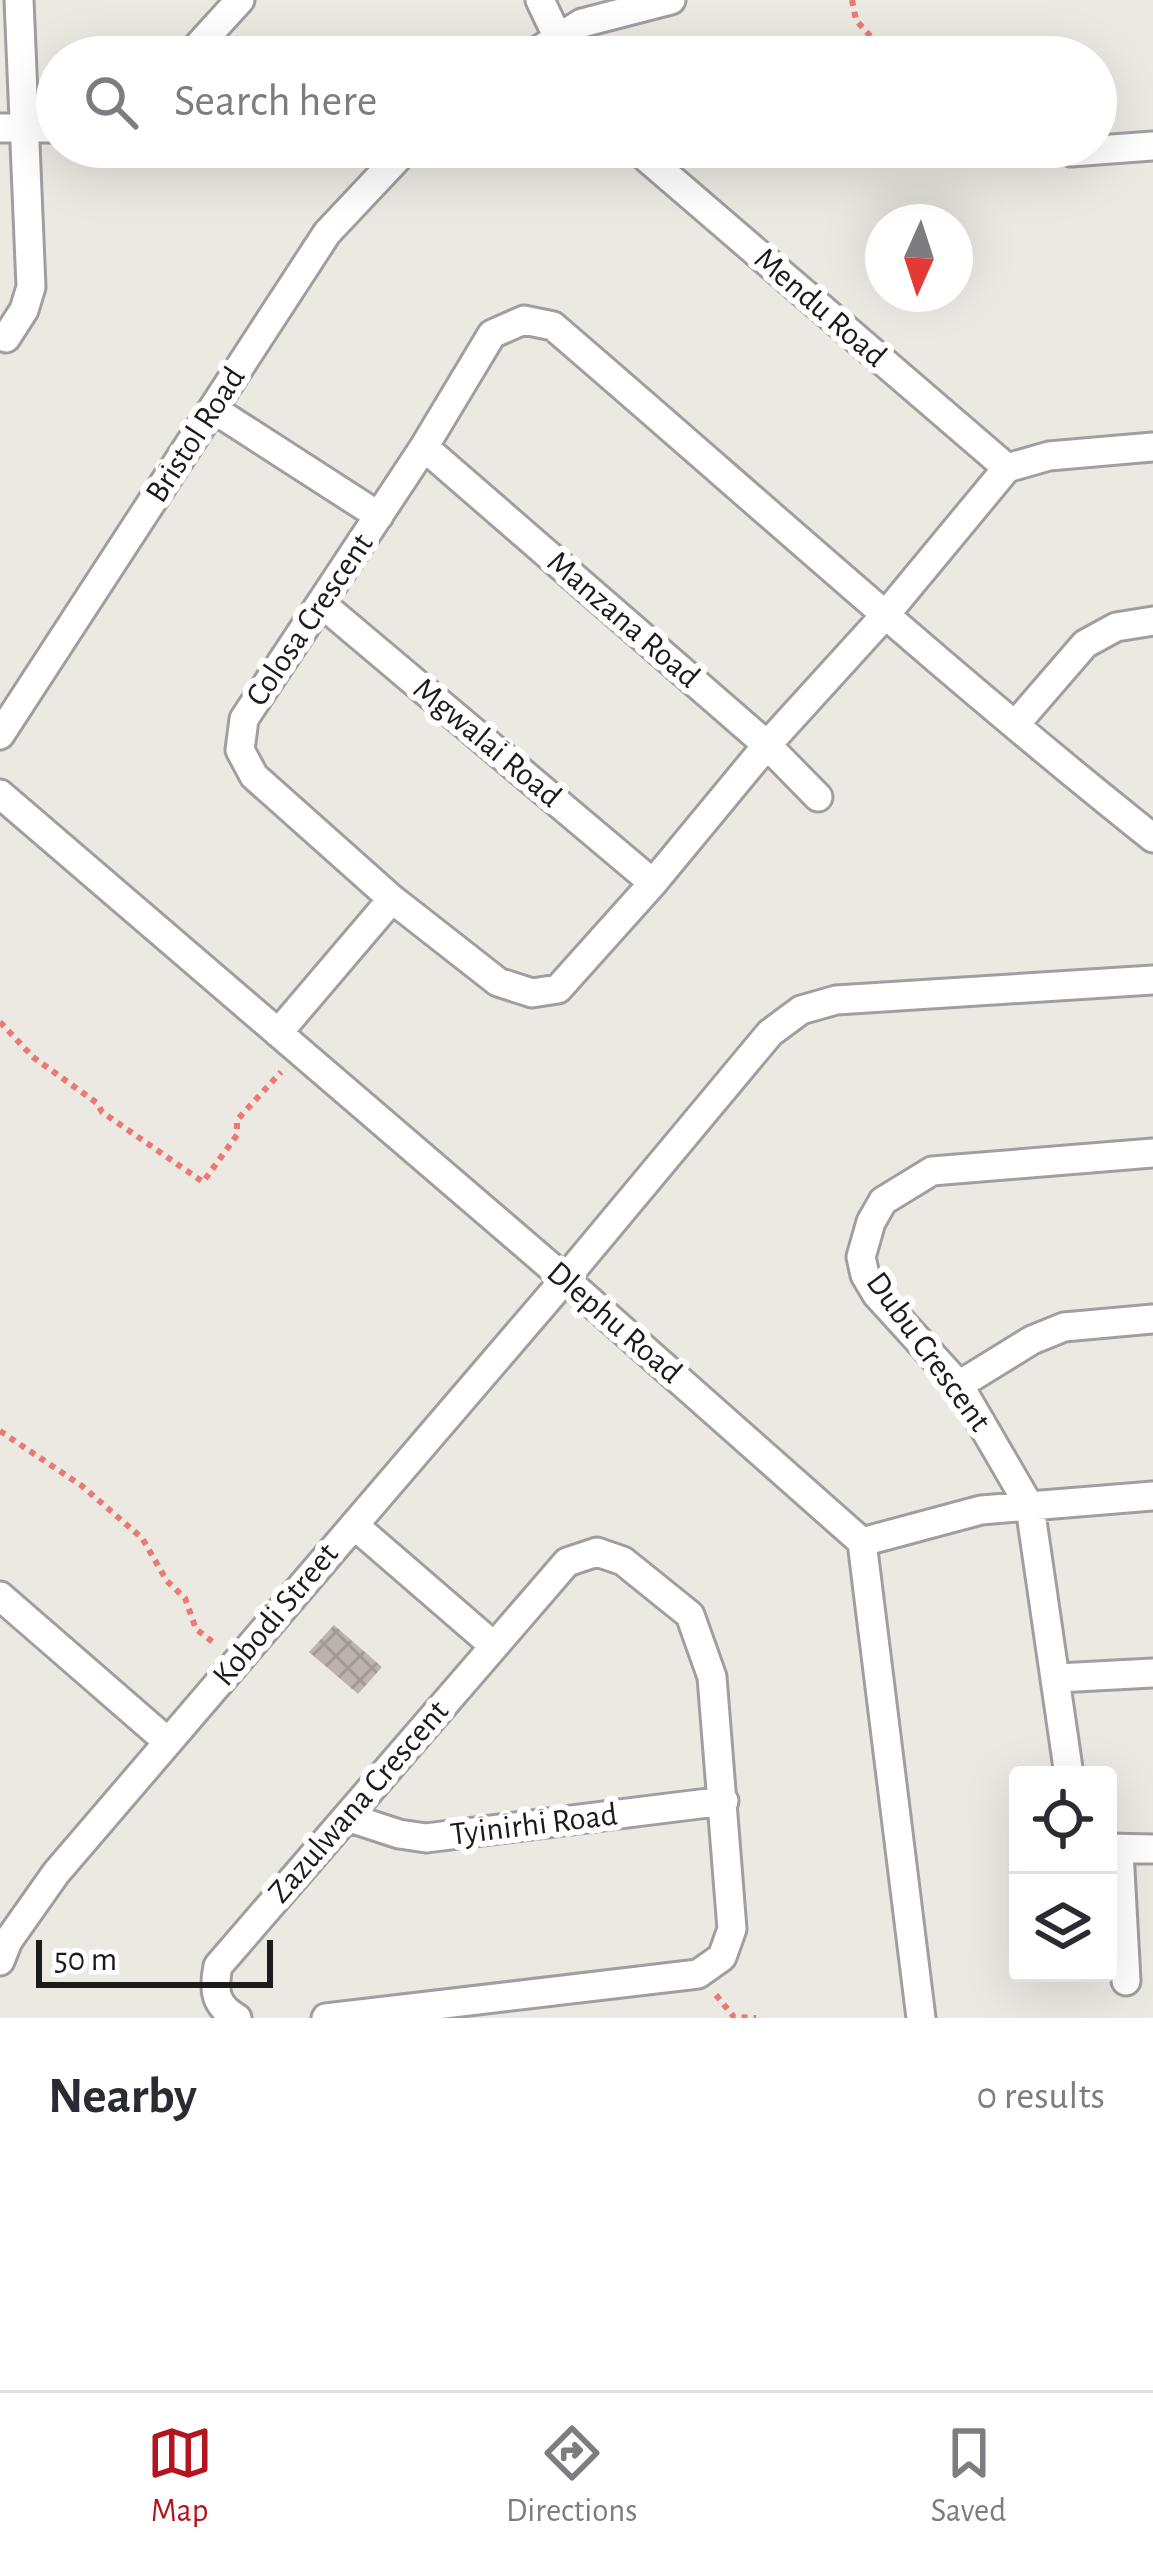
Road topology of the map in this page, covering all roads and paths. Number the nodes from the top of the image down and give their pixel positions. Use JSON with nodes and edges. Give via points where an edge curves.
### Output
{"nodes":[{"id":1,"x":19,"y":0,"type":"edge"},
{"id":2,"x":240,"y":0,"type":"edge"},
{"id":3,"x":540,"y":0,"type":"edge"},
{"id":4,"x":671,"y":0,"type":"edge"},
{"id":5,"x":852,"y":0,"type":"edge"},
{"id":6,"x":207,"y":36,"type":"edge"},
{"id":7,"x":557,"y":36,"type":"edge"},
{"id":8,"x":571,"y":36,"type":"edge"},
{"id":9,"x":870,"y":36,"type":"edge"},
{"id":10,"x":12,"y":128,"type":"edge"},
{"id":11,"x":1153,"y":146,"type":"edge"},
{"id":12,"x":1117,"y":149,"type":"edge"},
{"id":13,"x":388,"y":168,"type":"edge"},
{"id":14,"x":658,"y":168,"type":"edge"},
{"id":15,"x":6,"y":338,"type":"dead end"},
{"id":16,"x":212,"y":409,"type":"junction"},
{"id":17,"x":424,"y":447,"type":"junction"},
{"id":18,"x":1153,"y":448,"type":"edge"},
{"id":19,"x":1007,"y":468,"type":"junction"},
{"id":20,"x":380,"y":516,"type":"junction"},
{"id":21,"x":322,"y":604,"type":"junction"},
{"id":22,"x":887,"y":613,"type":"junction"},
{"id":23,"x":1153,"y":622,"type":"edge"},
{"id":24,"x":1015,"y":725,"type":"junction"},
{"id":25,"x":0,"y":735,"type":"edge"},
{"id":26,"x":767,"y":745,"type":"junction"},
{"id":27,"x":0,"y":794,"type":"edge"},
{"id":28,"x":818,"y":797,"type":"dead end"},
{"id":29,"x":1153,"y":838,"type":"edge"},
{"id":30,"x":653,"y":883,"type":"junction"},
{"id":31,"x":392,"y":898,"type":"junction"},
{"id":32,"x":1153,"y":980,"type":"edge"},
{"id":33,"x":0,"y":1022,"type":"edge"},
{"id":34,"x":288,"y":1042,"type":"junction"},
{"id":35,"x":1153,"y":1154,"type":"edge"},
{"id":36,"x":565,"y":1279,"type":"junction"},
{"id":37,"x":1153,"y":1319,"type":"edge"},
{"id":38,"x":958,"y":1385,"type":"junction"},
{"id":39,"x":0,"y":1431,"type":"edge"},
{"id":40,"x":1153,"y":1496,"type":"edge"},
{"id":41,"x":1030,"y":1507,"type":"junction"},
{"id":42,"x":354,"y":1525,"type":"junction"},
{"id":43,"x":862,"y":1542,"type":"junction"},
{"id":44,"x":0,"y":1596,"type":"edge"},
{"id":45,"x":494,"y":1646,"type":"junction"},
{"id":46,"x":237,"y":1662,"type":"junction"},
{"id":47,"x":1153,"y":1673,"type":"edge"},
{"id":48,"x":1058,"y":1678,"type":"junction"},
{"id":49,"x":168,"y":1742,"type":"junction"},
{"id":50,"x":1068,"y":1766,"type":"edge"},
{"id":51,"x":724,"y":1801,"type":"junction"},
{"id":52,"x":347,"y":1816,"type":"junction"},
{"id":53,"x":1153,"y":1849,"type":"edge"},
{"id":54,"x":1117,"y":1850,"type":"edge"},
{"id":55,"x":1115,"y":1874,"type":"edge"},
{"id":56,"x":0,"y":1961,"type":"edge"},
{"id":57,"x":698,"y":1974,"type":"junction"},
{"id":58,"x":1126,"y":1981,"type":"dead end"},
{"id":59,"x":237,"y":2018,"type":"edge"},
{"id":60,"x":326,"y":2018,"type":"edge"},
{"id":61,"x":756,"y":2018,"type":"edge"},
{"id":62,"x":921,"y":2018,"type":"edge"}],
"edges":[{"from":1,"to":10,"type":"street"},
{"from":2,"to":6,"type":"street"},
{"from":3,"to":7,"type":"street"},
{"from":4,"to":8,"type":"street","via":[[582,23]]},
{"from":5,"to":9,"type":"path"},
{"from":10,"to":15,"type":"street","via":[[31,287]]},
{"from":11,"to":12,"type":"street"},
{"from":13,"to":16,"type":"street","name":"Bristol Road","via":[[327,233]]},
{"from":14,"to":19,"type":"street","name":"Mendu Road"},
{"from":16,"to":20,"type":"street"},
{"from":16,"to":25,"type":"street","name":"Bristol Road"},
{"from":17,"to":20,"type":"street","name":"Colosa Crescent"},
{"from":17,"to":22,"type":"street","name":"Colosa Crescent","via":[[493,334],[524,320],[553,326]]},
{"from":17,"to":26,"type":"street","name":"Manzana Road"},
{"from":18,"to":19,"type":"street","via":[[1049,456]]},
{"from":19,"to":22,"type":"street"},
{"from":20,"to":21,"type":"street","name":"Colosa Crescent"},
{"from":21,"to":30,"type":"street","name":"Mgwalai Road"},
{"from":21,"to":31,"type":"street","name":"Colosa Crescent","via":[[244,718],[240,750],[254,776]]},
{"from":22,"to":24,"type":"street","name":"Colosa Crescent"},
{"from":22,"to":26,"type":"street","name":"Colosa Crescent"},
{"from":23,"to":24,"type":"street","via":[[1116,627],[1085,644]]},
{"from":24,"to":29,"type":"street","name":"Colosa Crescent"},
{"from":26,"to":28,"type":"street","name":"Manzana Road"},
{"from":26,"to":30,"type":"street","name":"Colosa Crescent"},
{"from":27,"to":34,"type":"street","name":"Dlephu Road"},
{"from":30,"to":31,"type":"street","name":"Colosa Crescent","via":[[558,989],[532,993],[498,982]]},
{"from":31,"to":34,"type":"street"},
{"from":32,"to":36,"type":"street","name":"Kobodi Street","via":[[836,1000],[801,1010],[770,1033]]},
{"from":33,"to":34,"type":"path","via":[[101,1112],[203,1182]]},
{"from":34,"to":36,"type":"street","name":"Dlephu Road"},
{"from":35,"to":38,"type":"street","name":"Dubu Crescent","via":[[932,1171],[883,1201],[861,1257],[865,1275]]},
{"from":36,"to":42,"type":"street","name":"Kobodi Street"},
{"from":36,"to":43,"type":"street","name":"Dlephu Road"},
{"from":37,"to":38,"type":"street","via":[[1064,1327]]},
{"from":38,"to":41,"type":"street","name":"Dubu Crescent"},
{"from":39,"to":46,"type":"path","via":[[142,1538],[185,1598],[196,1628]]},
{"from":40,"to":41,"type":"street"},
{"from":41,"to":43,"type":"street","via":[[981,1510]]},
{"from":41,"to":48,"type":"street","name":"Dubu Crescent"},
{"from":42,"to":45,"type":"street"},
{"from":42,"to":46,"type":"street","name":"Kobodi Street"},
{"from":43,"to":62,"type":"street"},
{"from":44,"to":49,"type":"street"},
{"from":45,"to":51,"type":"street","name":"Zazulwana Crescent","via":[[567,1562],[597,1552],[623,1561],[690,1615],[712,1677]]},
{"from":45,"to":52,"type":"street","name":"Zazulwana Crescent"},
{"from":46,"to":49,"type":"street","name":"Kobodi Street"},
{"from":47,"to":48,"type":"street"},
{"from":48,"to":50,"type":"street","name":"Dubu Crescent"},
{"from":49,"to":56,"type":"street","name":"Kobodi Street","via":[[56,1873]]},
{"from":51,"to":52,"type":"street","name":"Tyinirhi Road","via":[[441,1837],[398,1834]]},
{"from":51,"to":57,"type":"street","name":"Zazulwana Crescent","via":[[732,1929],[722,1957]]},
{"from":52,"to":59,"type":"street","name":"Zazulwana Crescent","via":[[218,1966],[217,1999]]},
{"from":53,"to":54,"type":"street"},
{"from":55,"to":58,"type":"street"},
{"from":57,"to":60,"type":"street"},
{"from":57,"to":61,"type":"path","via":[[734,2017]]}]}
